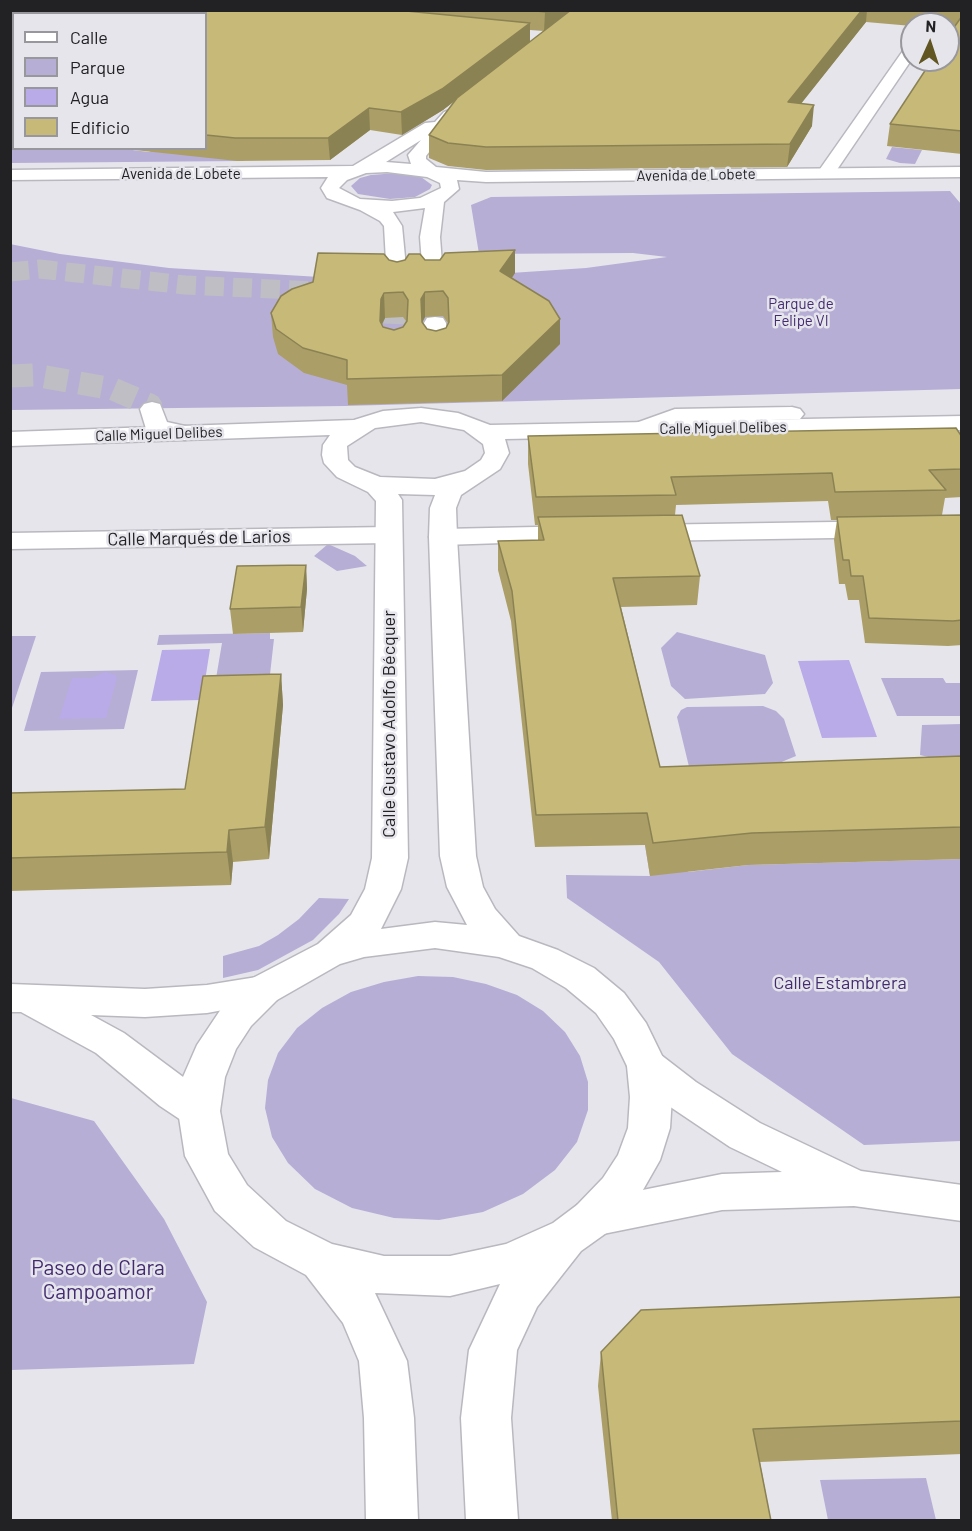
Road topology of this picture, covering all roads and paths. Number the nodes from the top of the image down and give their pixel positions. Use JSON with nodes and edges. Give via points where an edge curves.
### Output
{"nodes":[{"id":1,"x":900,"y":65,"type":"edge"},
{"id":2,"x":466,"y":102,"type":"edge"},
{"id":3,"x":450,"y":116,"type":"junction"},
{"id":4,"x":358,"y":170,"type":"junction"},
{"id":5,"x":430,"y":172,"type":"junction"},
{"id":6,"x":962,"y":172,"type":"edge"},
{"id":7,"x":826,"y":173,"type":"junction"},
{"id":8,"x":10,"y":175,"type":"edge"},
{"id":9,"x":962,"y":182,"type":"edge"},
{"id":10,"x":10,"y":183,"type":"edge"},
{"id":11,"x":333,"y":194,"type":"junction"},
{"id":12,"x":440,"y":196,"type":"junction"},
{"id":13,"x":368,"y":206,"type":"junction"},
{"id":14,"x":433,"y":277,"type":"tunnel mouth"},
{"id":15,"x":397,"y":278,"type":"tunnel mouth"},
{"id":16,"x":435,"y":323,"type":"edge"},
{"id":17,"x":436,"y":347,"type":"edge"},
{"id":18,"x":440,"y":402,"type":"edge"},
{"id":19,"x":392,"y":404,"type":"edge"},
{"id":20,"x":152,"y":409,"type":"tunnel mouth"},
{"id":21,"x":792,"y":414,"type":"dead end"},
{"id":22,"x":962,"y":423,"type":"edge"},
{"id":23,"x":479,"y":428,"type":"junction"},
{"id":24,"x":642,"y":429,"type":"junction"},
{"id":25,"x":354,"y":430,"type":"junction"},
{"id":26,"x":185,"y":433,"type":"junction"},
{"id":27,"x":10,"y":439,"type":"edge"},
{"id":28,"x":962,"y":441,"type":"edge"},
{"id":29,"x":482,"y":471,"type":"junction"},
{"id":30,"x":366,"y":481,"type":"junction"},
{"id":31,"x":962,"y":528,"type":"edge"},
{"id":32,"x":388,"y":535,"type":"junction"},
{"id":33,"x":443,"y":537,"type":"junction"},
{"id":34,"x":10,"y":541,"type":"edge"},
{"id":35,"x":506,"y":945,"type":"junction"},
{"id":36,"x":327,"y":955,"type":"junction"},
{"id":37,"x":263,"y":990,"type":"junction"},
{"id":38,"x":19,"y":999,"type":"edge"},
{"id":39,"x":646,"y":1066,"type":"junction"},
{"id":40,"x":199,"y":1111,"type":"junction"},
{"id":41,"x":854,"y":1188,"type":"junction"},
{"id":42,"x":962,"y":1203,"type":"edge"},
{"id":43,"x":581,"y":1227,"type":"junction"},
{"id":44,"x":322,"y":1261,"type":"junction"},
{"id":45,"x":392,"y":1521,"type":"edge"},
{"id":46,"x":492,"y":1521,"type":"edge"}],
"edges":[{"from":1,"to":7,"type":"main road"},
{"from":2,"to":3,"type":"main road"},
{"from":3,"to":4,"type":"main road"},
{"from":3,"to":5,"type":"main road","via":[[417,155],[417,161]]},
{"from":4,"to":5,"type":"main road","name":"Avenida de Lobete","via":[[408,167]]},
{"from":4,"to":8,"type":"main road","name":"Avenida de Lobete"},
{"from":4,"to":11,"type":"main road","via":[[333,181]]},
{"from":5,"to":7,"type":"main road","name":"Avenida de Lobete","via":[[486,177]]},
{"from":5,"to":12,"type":"main road","via":[[448,180],[450,189]]},
{"from":6,"to":7,"type":"main road","name":"Avenida de Lobete"},
{"from":9,"to":12,"type":"main road","name":"Avenida de Lobete","via":[[500,188]]},
{"from":10,"to":11,"type":"main road","name":"Avenida de Lobete","via":[[249,182],[295,185]]},
{"from":11,"to":13,"type":"main road","name":"Avenida de Lobete"},
{"from":12,"to":13,"type":"main road","name":"Avenida de Lobete","via":[[401,206]]},
{"from":12,"to":14,"type":"main road","via":[[430,237]]},
{"from":13,"to":15,"type":"main road","via":[[387,217],[393,226]]},
{"from":16,"to":17,"type":"main road"},
{"from":18,"to":23,"type":"main road","via":[[452,414]]},
{"from":19,"to":25,"type":"main road","via":[[384,414]]},
{"from":20,"to":26,"type":"main road","via":[[156,428]]},
{"from":21,"to":24,"type":"main road","via":[[675,416]]},
{"from":22,"to":24,"type":"main road","name":"Calle Miguel Delibes"},
{"from":23,"to":24,"type":"main road","name":"Calle Miguel Delibes"},
{"from":23,"to":25,"type":"main road","via":[[449,418],[422,415],[383,418]]},
{"from":23,"to":29,"type":"main road","via":[[495,442],[497,453]]},
{"from":25,"to":26,"type":"main road","name":"Calle Miguel Delibes","via":[[333,434],[307,430]]},
{"from":25,"to":30,"type":"main road","name":"Calle Gustavo Adolfo Bécquer","via":[[334,454],[337,464],[346,472]]},
{"from":26,"to":27,"type":"main road","name":"Calle Miguel Delibes"},
{"from":28,"to":29,"type":"main road","name":"Calle Miguel Delibes","via":[[570,449],[535,453]]},
{"from":29,"to":30,"type":"main road","name":"Calle Gustavo Adolfo Bécquer","via":[[436,487]]},
{"from":29,"to":33,"type":"main road","via":[[450,491],[445,500]]},
{"from":30,"to":32,"type":"main road","name":"Calle Gustavo Adolfo Bécquer","via":[[389,500]]},
{"from":31,"to":33,"type":"main road"},
{"from":32,"to":34,"type":"main road","name":"Calle Marqués de Larios"},
{"from":32,"to":36,"type":"main road","name":"Calle Gustavo Adolfo Bécquer","via":[[390,858],[383,889],[366,922]]},
{"from":33,"to":35,"type":"main road","via":[[458,856],[465,887],[480,916]]},
{"from":35,"to":36,"type":"main road","via":[[435,935],[362,944]]},
{"from":35,"to":39,"type":"main road","via":[[545,959],[580,978],[610,1003],[632,1033]]},
{"from":36,"to":37,"type":"main road"},
{"from":37,"to":38,"type":"main road","via":[[145,1003]]},
{"from":37,"to":40,"type":"main road","via":[[237,1016],[217,1045],[204,1077]]},
{"from":38,"to":40,"type":"main road","via":[[110,1043]]},
{"from":39,"to":41,"type":"main road","via":[[681,1094],[745,1134]]},
{"from":39,"to":43,"type":"main road","via":[[651,1097],[649,1128],[638,1160],[619,1191]]},
{"from":40,"to":44,"type":"main road","via":[[207,1156],[231,1198],[270,1234]]},
{"from":41,"to":42,"type":"main road"},
{"from":41,"to":43,"type":"main road","via":[[722,1192]]},
{"from":43,"to":44,"type":"main road","via":[[513,1262],[450,1276],[384,1276]]},
{"from":43,"to":46,"type":"main road","via":[[519,1294],[493,1350],[486,1418]]},
{"from":44,"to":45,"type":"main road","via":[[361,1311],[383,1361]]}]}
